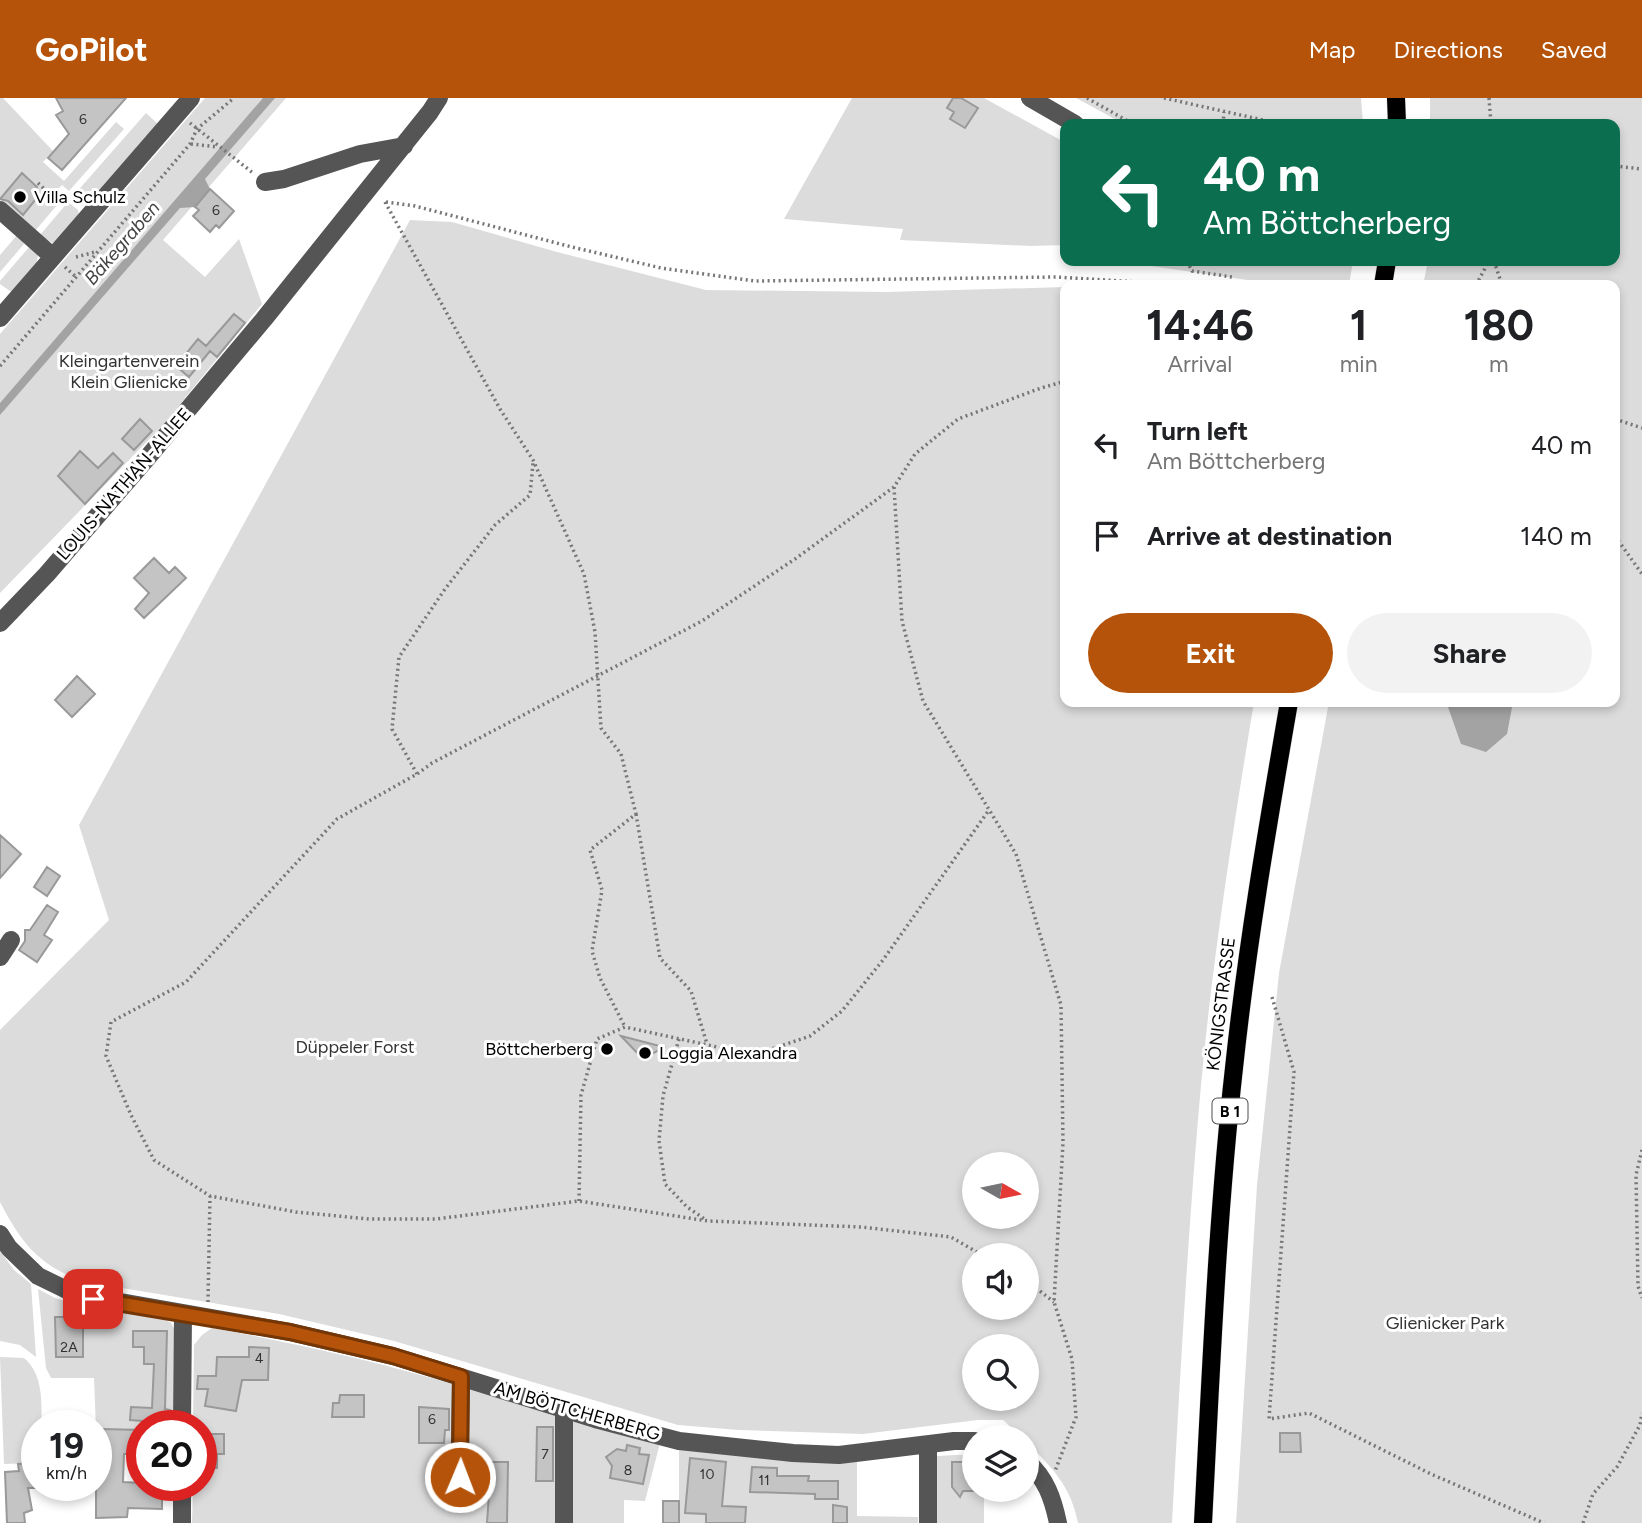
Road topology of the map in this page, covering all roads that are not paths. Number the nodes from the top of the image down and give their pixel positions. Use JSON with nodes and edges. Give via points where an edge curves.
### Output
{"nodes":[{"id":1,"x":191,"y":98,"type":"edge"},
{"id":2,"x":439,"y":98,"type":"edge"},
{"id":3,"x":1396,"y":98,"type":"edge"},
{"id":4,"x":1034,"y":99,"type":"edge"},
{"id":5,"x":1067,"y":119,"type":"edge"},
{"id":6,"x":1397,"y":119,"type":"edge"},
{"id":7,"x":404,"y":146,"type":"junction"},
{"id":8,"x":265,"y":182,"type":"road end"},
{"id":9,"x":0,"y":210,"type":"edge"},
{"id":10,"x":52,"y":256,"type":"junction"},
{"id":11,"x":0,"y":318,"type":"edge"},
{"id":12,"x":0,"y":623,"type":"edge"},
{"id":13,"x":1289,"y":707,"type":"edge"},
{"id":14,"x":12,"y":940,"type":"dead end"},
{"id":15,"x":0,"y":957,"type":"edge"},
{"id":16,"x":0,"y":1234,"type":"edge"},
{"id":17,"x":183,"y":1314,"type":"junction"},
{"id":18,"x":461,"y":1377,"type":"junction"},
{"id":19,"x":565,"y":1409,"type":"junction"},
{"id":20,"x":182,"y":1410,"type":"edge"},
{"id":21,"x":962,"y":1441,"type":"edge"},
{"id":22,"x":928,"y":1445,"type":"junction"},
{"id":23,"x":1039,"y":1474,"type":"edge"},
{"id":24,"x":182,"y":1501,"type":"edge"},
{"id":25,"x":460,"y":1502,"type":"dead end"},
{"id":26,"x":182,"y":1523,"type":"edge"},
{"id":27,"x":564,"y":1523,"type":"edge"},
{"id":28,"x":928,"y":1523,"type":"edge"},
{"id":29,"x":1058,"y":1523,"type":"edge"},
{"id":30,"x":1203,"y":1523,"type":"edge"}],
"edges":[{"from":1,"to":10,"type":"street"},
{"from":2,"to":7,"type":"street","name":"LOUIS-NATHAN-ALLEE"},
{"from":3,"to":6,"type":"main road"},
{"from":4,"to":5,"type":"street"},
{"from":7,"to":8,"type":"street"},
{"from":7,"to":12,"type":"street","name":"LOUIS-NATHAN-ALLEE","via":[[148,457]]},
{"from":9,"to":10,"type":"street"},
{"from":10,"to":11,"type":"street"},
{"from":13,"to":30,"type":"main road","name":"KÖNIGSTRASSE","number":"B 1","via":[[1255,899],[1233,1070]]},
{"from":14,"to":15,"type":"street"},
{"from":16,"to":17,"type":"street","name":"AM BÖTTCHERBERG","via":[[22,1263],[61,1289]]},
{"from":17,"to":18,"type":"street","name":"AM BÖTTCHERBERG","via":[[290,1332]]},
{"from":17,"to":20,"type":"street"},
{"from":18,"to":19,"type":"street","name":"AM BÖTTCHERBERG"},
{"from":18,"to":25,"type":"street"},
{"from":19,"to":22,"type":"street","name":"AM BÖTTCHERBERG","via":[[679,1441],[793,1453],[839,1455]]},
{"from":19,"to":27,"type":"street"},
{"from":21,"to":22,"type":"street","name":"AM BÖTTCHERBERG"},
{"from":22,"to":28,"type":"street"},
{"from":23,"to":29,"type":"street","via":[[1049,1489]]},
{"from":24,"to":26,"type":"street"}]}
